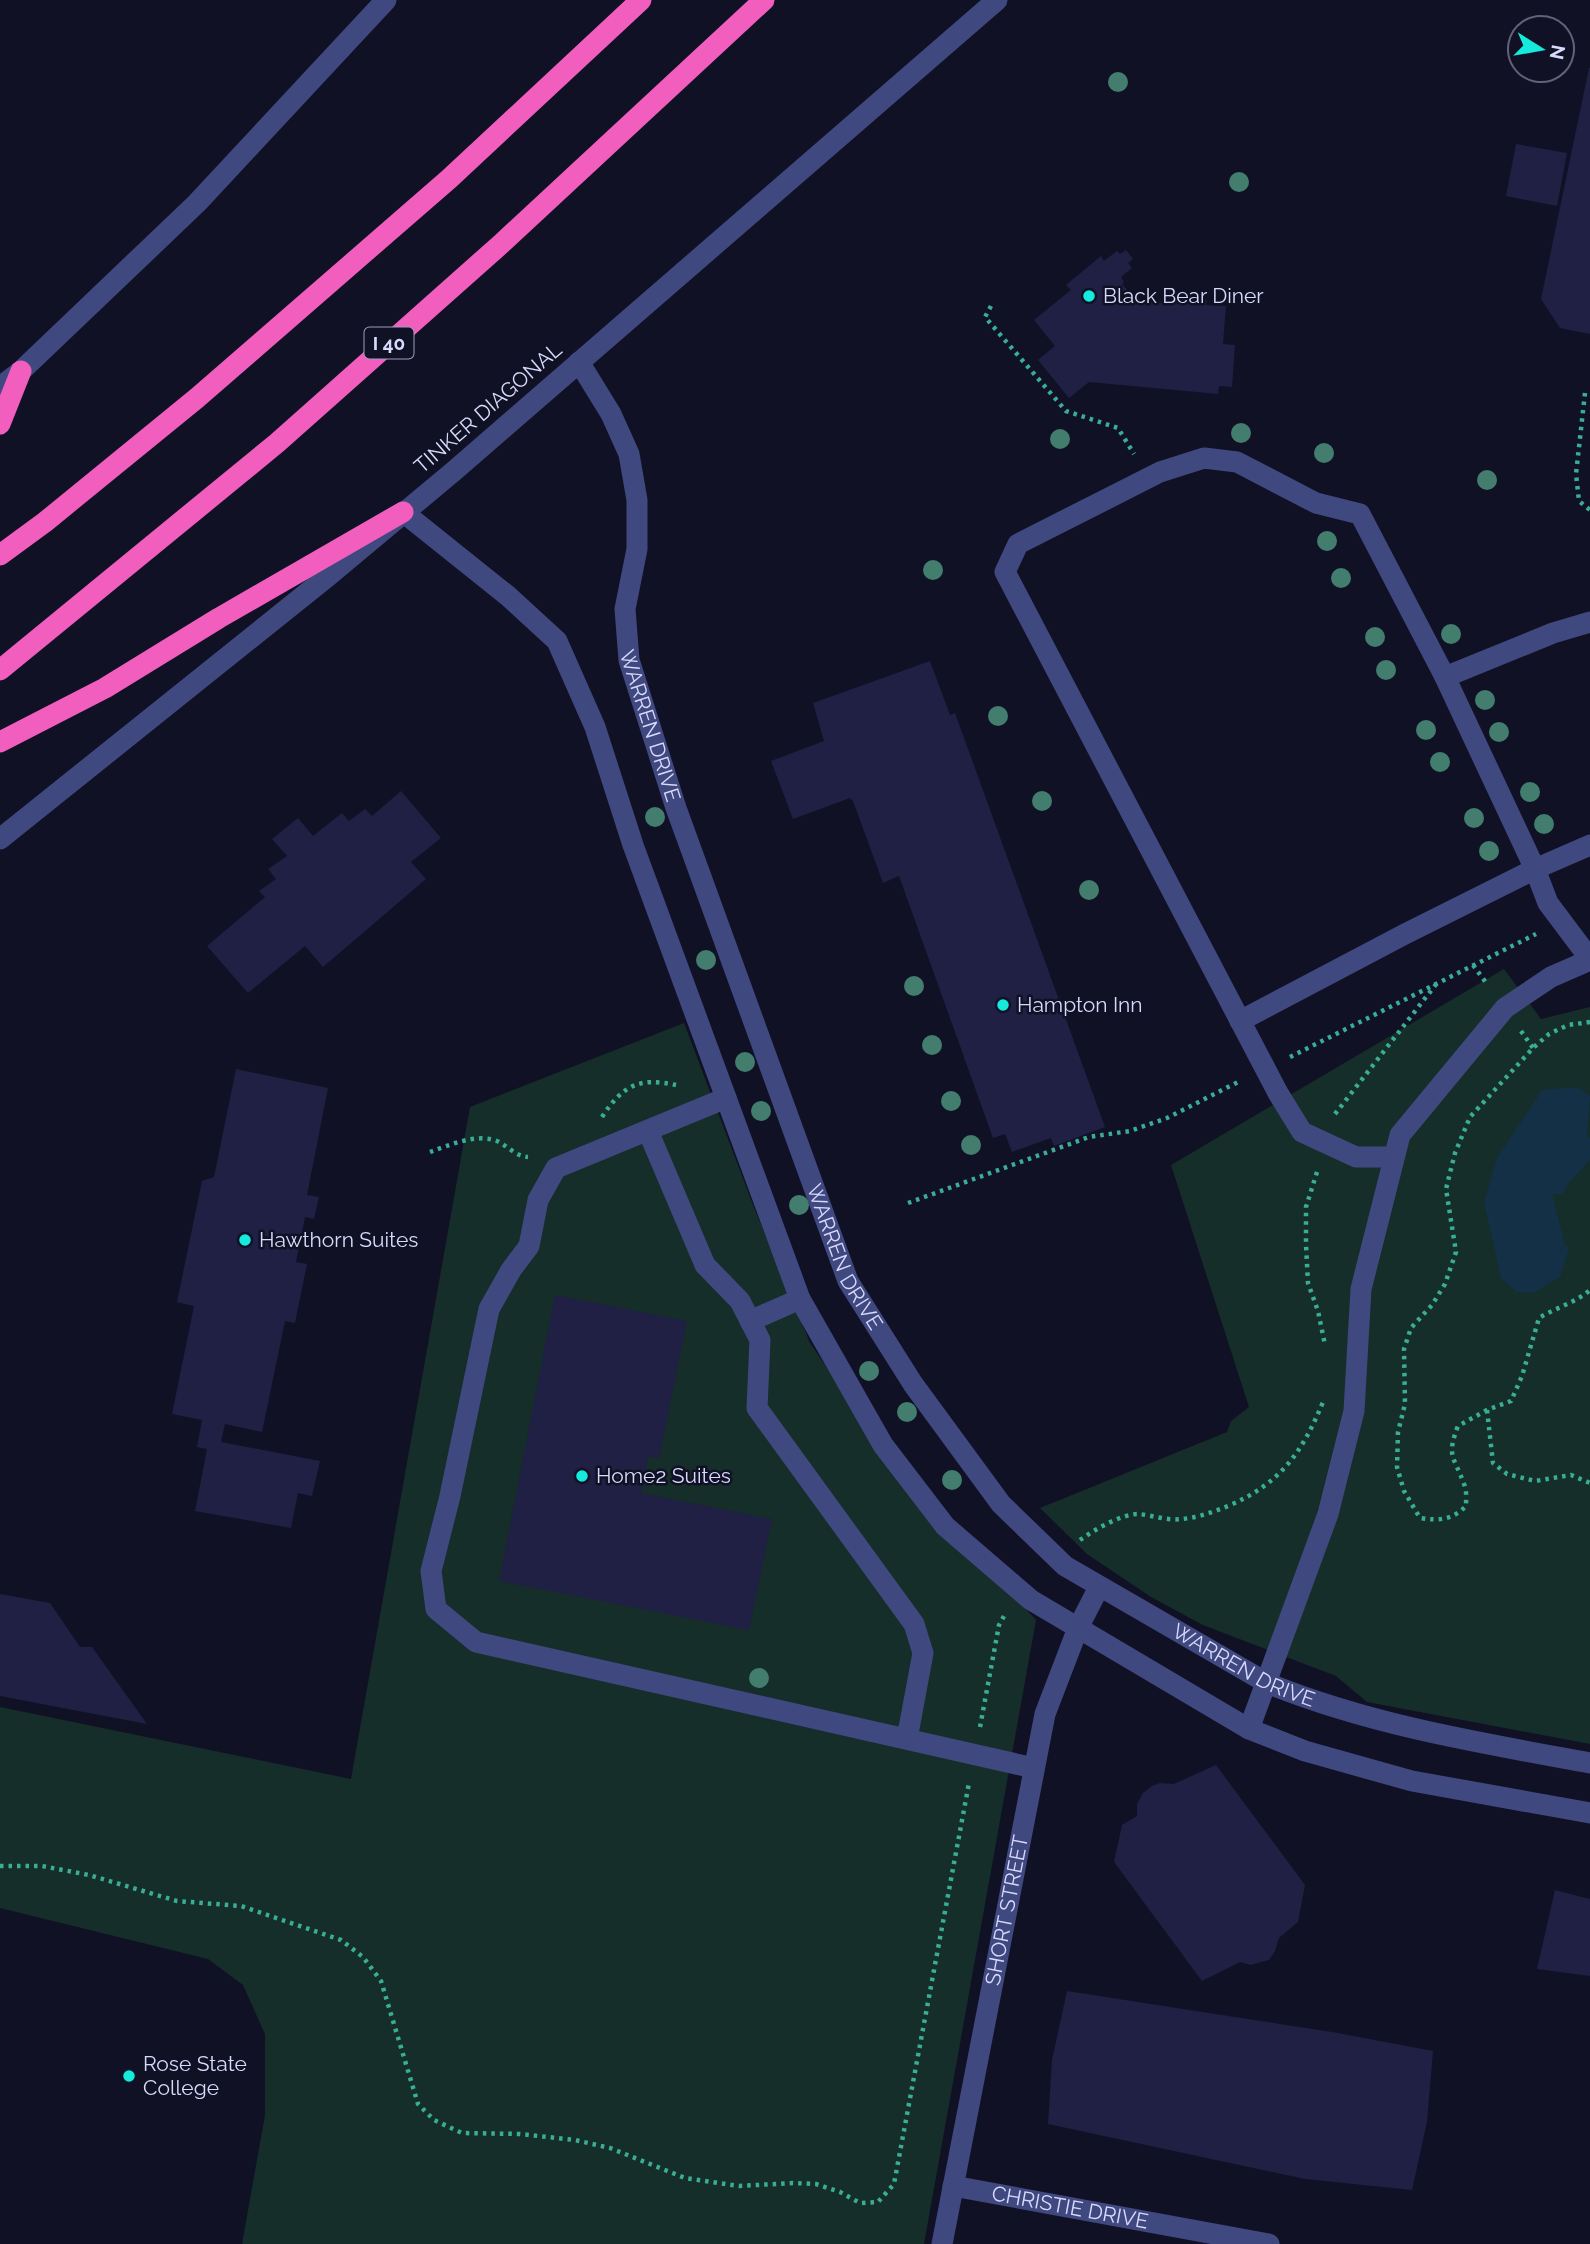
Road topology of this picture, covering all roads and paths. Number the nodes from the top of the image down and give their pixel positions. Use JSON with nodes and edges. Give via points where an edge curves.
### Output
{"nodes":[{"id":1,"x":386,"y":0,"type":"edge"},
{"id":2,"x":641,"y":0,"type":"edge"},
{"id":3,"x":764,"y":0,"type":"edge"},
{"id":4,"x":997,"y":0,"type":"edge"},
{"id":5,"x":991,"y":306,"type":"dead end"},
{"id":6,"x":579,"y":362,"type":"junction"},
{"id":7,"x":21,"y":371,"type":"junction"},
{"id":8,"x":0,"y":387,"type":"edge"},
{"id":9,"x":1585,"y":393,"type":"dead end"},
{"id":10,"x":0,"y":424,"type":"edge"},
{"id":11,"x":1146,"y":480,"type":"junction"},
{"id":12,"x":1590,"y":510,"type":"edge"},
{"id":13,"x":403,"y":512,"type":"junction"},
{"id":14,"x":0,"y":555,"type":"edge"},
{"id":15,"x":1590,"y":622,"type":"edge"},
{"id":16,"x":0,"y":670,"type":"edge"},
{"id":17,"x":1445,"y":677,"type":"junction"},
{"id":18,"x":0,"y":743,"type":"edge"},
{"id":19,"x":0,"y":839,"type":"edge"},
{"id":20,"x":1590,"y":845,"type":"edge"},
{"id":21,"x":1535,"y":869,"type":"junction"},
{"id":22,"x":1590,"y":960,"type":"edge"},
{"id":23,"x":1437,"y":983,"type":"dead end"},
{"id":24,"x":1240,"y":1021,"type":"junction"},
{"id":25,"x":1590,"y":1022,"type":"edge"},
{"id":26,"x":726,"y":1098,"type":"junction"},
{"id":27,"x":648,"y":1131,"type":"junction"},
{"id":28,"x":1326,"y":1143,"type":"junction"},
{"id":29,"x":1394,"y":1157,"type":"junction"},
{"id":30,"x":1590,"y":1290,"type":"edge"},
{"id":31,"x":800,"y":1299,"type":"junction"},
{"id":32,"x":750,"y":1321,"type":"junction"},
{"id":33,"x":1328,"y":1356,"type":"dead end"},
{"id":34,"x":1325,"y":1396,"type":"dead end"},
{"id":35,"x":1487,"y":1410,"type":"junction"},
{"id":36,"x":1590,"y":1483,"type":"edge"},
{"id":37,"x":1058,"y":1559,"type":"junction"},
{"id":38,"x":1100,"y":1587,"type":"junction"},
{"id":39,"x":1031,"y":1600,"type":"junction"},
{"id":40,"x":1078,"y":1629,"type":"junction"},
{"id":41,"x":1267,"y":1683,"type":"junction"},
{"id":42,"x":1249,"y":1729,"type":"junction"},
{"id":43,"x":907,"y":1739,"type":"junction"},
{"id":44,"x":974,"y":1754,"type":"junction"},
{"id":45,"x":1590,"y":1763,"type":"edge"},
{"id":46,"x":1034,"y":1768,"type":"junction"},
{"id":47,"x":1590,"y":1813,"type":"edge"},
{"id":48,"x":0,"y":1866,"type":"edge"},
{"id":49,"x":953,"y":2186,"type":"junction"},
{"id":50,"x":942,"y":2244,"type":"edge"},
{"id":51,"x":1269,"y":2244,"type":"edge"}],
"edges":[{"from":1,"to":7,"type":"street","via":[[198,203]]},
{"from":2,"to":14,"type":"highway","via":[[449,179],[187,406]]},
{"from":3,"to":16,"type":"highway","number":"I 40","via":[[501,244],[277,443]]},
{"from":4,"to":6,"type":"street","name":"TINKER DIAGONAL"},
{"from":5,"to":11,"type":"path","via":[[985,317],[1066,411],[1118,428]]},
{"from":6,"to":13,"type":"street","name":"TINKER DIAGONAL"},
{"from":6,"to":37,"type":"street","name":"WARREN DRIVE","via":[[629,454],[637,500],[637,549],[625,609],[629,660],[676,808],[848,1281],[913,1384],[1001,1504]]},
{"from":7,"to":8,"type":"street"},
{"from":7,"to":10,"type":"highway"},
{"from":9,"to":12,"type":"path","via":[[1576,474],[1579,501]]},
{"from":11,"to":17,"type":"street","via":[[1204,458],[1237,462],[1316,503],[1360,514]]},
{"from":11,"to":24,"type":"street","via":[[1018,544],[1005,572]]},
{"from":13,"to":18,"type":"highway","via":[[104,688]]},
{"from":13,"to":19,"type":"street","name":"TINKER DIAGONAL"},
{"from":13,"to":26,"type":"street","via":[[557,641],[595,727]]},
{"from":15,"to":17,"type":"street"},
{"from":17,"to":21,"type":"street"},
{"from":20,"to":21,"type":"street"},
{"from":21,"to":22,"type":"street","via":[[1548,903]]},
{"from":21,"to":24,"type":"street"},
{"from":22,"to":29,"type":"street","via":[[1551,977],[1505,1008],[1399,1135]]},
{"from":23,"to":28,"type":"path","via":[[1333,1117]]},
{"from":24,"to":28,"type":"street","via":[[1302,1132]]},
{"from":25,"to":35,"type":"path","via":[[1568,1025],[1533,1048],[1470,1116],[1455,1153],[1446,1189],[1457,1252],[1445,1284],[1411,1328],[1404,1349],[1405,1404],[1397,1467],[1420,1518],[1435,1521],[1456,1516],[1466,1506],[1465,1486],[1452,1461],[1451,1444],[1458,1426]]},
{"from":26,"to":27,"type":"street"},
{"from":26,"to":31,"type":"street"},
{"from":27,"to":32,"type":"street","via":[[705,1265],[740,1301]]},
{"from":27,"to":43,"type":"street","via":[[556,1168],[538,1200],[529,1246],[489,1309],[431,1571],[436,1609],[476,1642]]},
{"from":28,"to":29,"type":"street","via":[[1356,1157]]},
{"from":28,"to":33,"type":"path","via":[[1306,1207],[1306,1245],[1308,1283]]},
{"from":29,"to":41,"type":"street","via":[[1361,1289],[1354,1411],[1328,1514]]},
{"from":30,"to":35,"type":"path","via":[[1539,1318],[1511,1401]]},
{"from":31,"to":32,"type":"street"},
{"from":31,"to":39,"type":"street","via":[[883,1445],[945,1526]]},
{"from":32,"to":43,"type":"street","via":[[760,1340],[757,1408],[914,1624],[923,1653]]},
{"from":34,"to":37,"type":"path","via":[[1311,1431],[1288,1465],[1253,1495],[1180,1520],[1135,1514],[1102,1526]]},
{"from":35,"to":36,"type":"path","via":[[1493,1463],[1507,1474],[1535,1481],[1571,1475]]},
{"from":37,"to":38,"type":"street","name":"WARREN DRIVE"},
{"from":38,"to":40,"type":"street","name":"SHORT STREET"},
{"from":38,"to":41,"type":"street","name":"WARREN DRIVE"},
{"from":39,"to":40,"type":"street"},
{"from":39,"to":44,"type":"path","via":[[1005,1613],[999,1625]]},
{"from":40,"to":42,"type":"street"},
{"from":40,"to":46,"type":"street","name":"SHORT STREET","via":[[1045,1714]]},
{"from":41,"to":42,"type":"street"},
{"from":41,"to":45,"type":"street","name":"WARREN DRIVE","via":[[1392,1723]]},
{"from":42,"to":47,"type":"street","via":[[1305,1751],[1412,1781]]},
{"from":43,"to":44,"type":"street"},
{"from":44,"to":46,"type":"street"},
{"from":44,"to":48,"type":"path","via":[[894,2184],[878,2202],[860,2203],[816,2184],[739,2186],[685,2178],[610,2148],[575,2140],[462,2133],[434,2120],[418,2104],[381,1981],[363,1957],[341,1940],[241,1906],[177,1901],[42,1866]]},
{"from":46,"to":49,"type":"street","name":"SHORT STREET"},
{"from":49,"to":50,"type":"street","name":"SHORT STREET"},
{"from":49,"to":51,"type":"street","name":"CHRISTIE DRIVE"}]}
